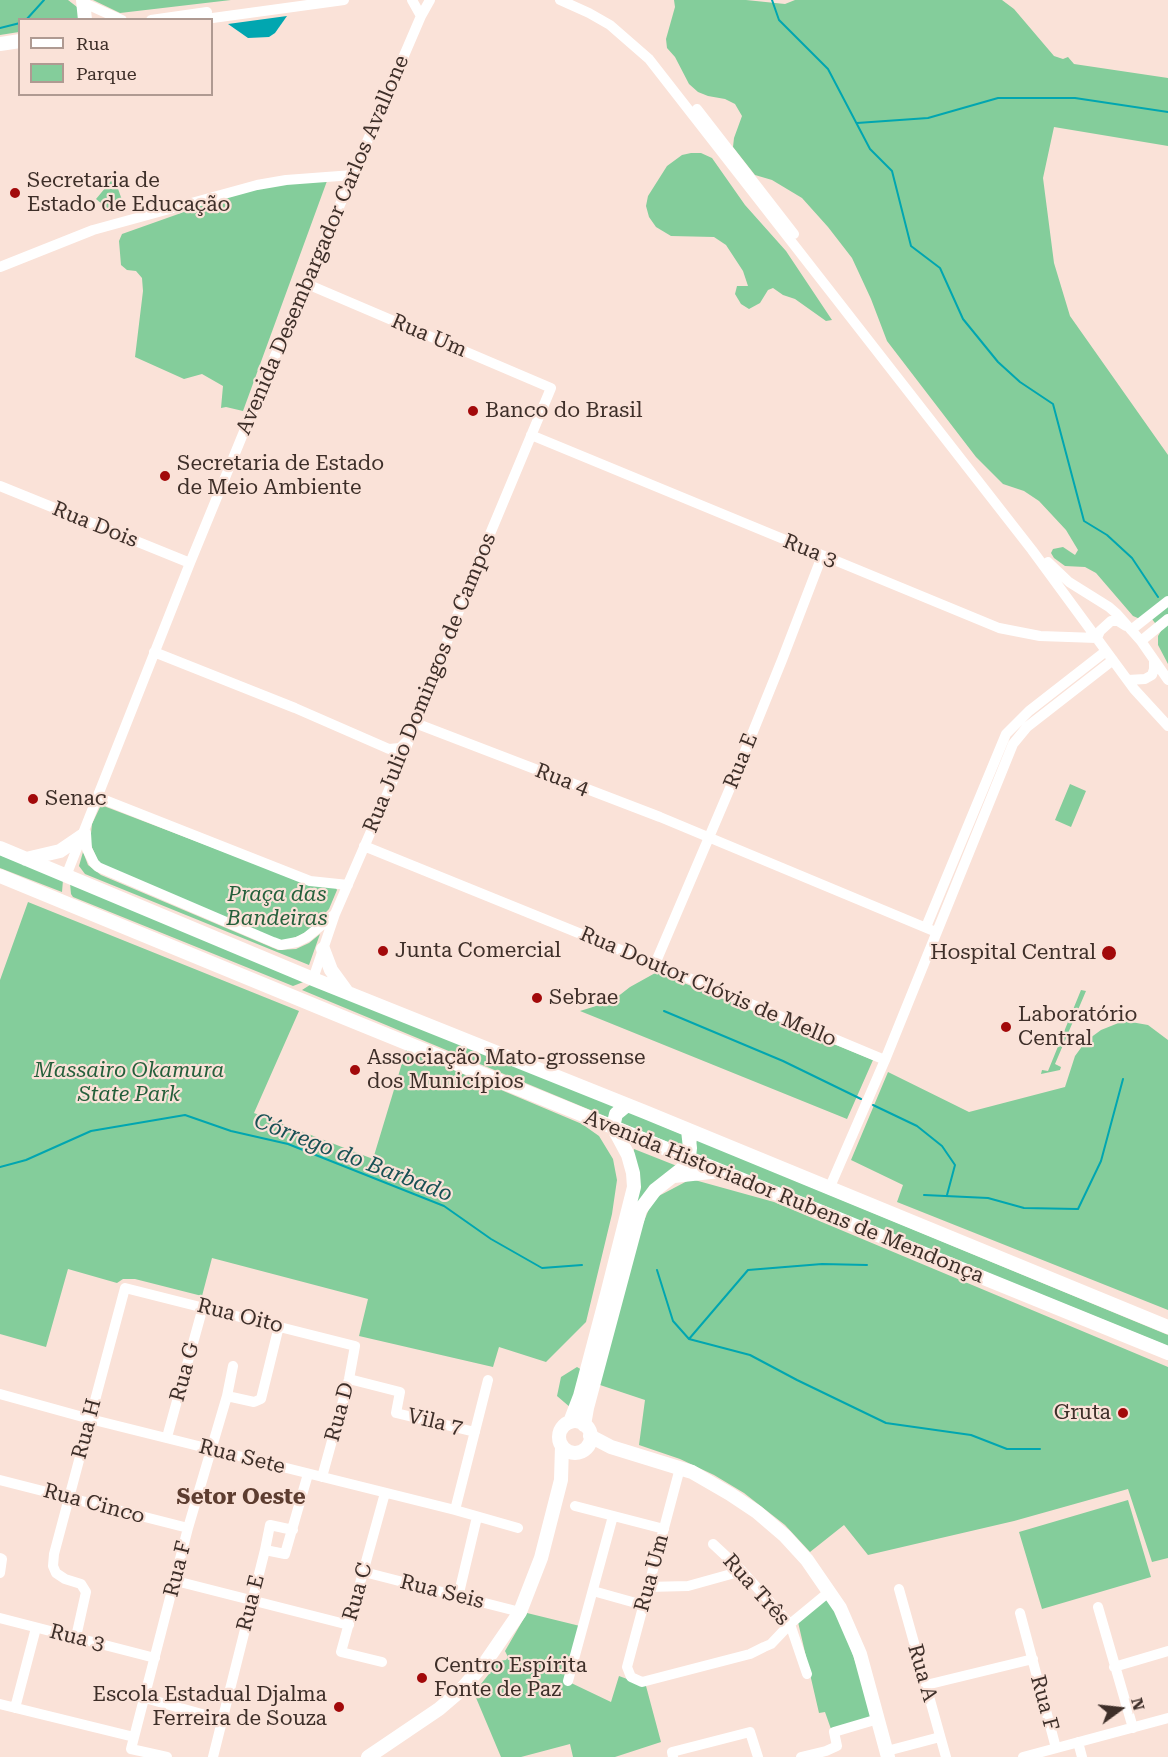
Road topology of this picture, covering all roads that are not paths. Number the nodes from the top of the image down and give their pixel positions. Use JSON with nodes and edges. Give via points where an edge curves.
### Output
{"nodes":[{"id":1,"x":296,"y":0,"type":"edge"},
{"id":2,"x":344,"y":0,"type":"edge"},
{"id":3,"x":412,"y":0,"type":"edge"},
{"id":4,"x":430,"y":0,"type":"edge"},
{"id":5,"x":560,"y":0,"type":"edge"},
{"id":6,"x":575,"y":0,"type":"edge"},
{"id":7,"x":82,"y":1,"type":"edge"},
{"id":8,"x":421,"y":16,"type":"junction"},
{"id":9,"x":85,"y":18,"type":"edge"},
{"id":10,"x":118,"y":18,"type":"edge"},
{"id":11,"x":166,"y":18,"type":"edge"},
{"id":12,"x":213,"y":18,"type":"edge"},
{"id":13,"x":18,"y":41,"type":"edge"},
{"id":14,"x":2,"y":43,"type":"edge"},
{"id":15,"x":353,"y":175,"type":"junction"},
{"id":16,"x":0,"y":267,"type":"edge"},
{"id":17,"x":307,"y":284,"type":"junction"},
{"id":18,"x":551,"y":388,"type":"joint"},
{"id":19,"x":531,"y":435,"type":"junction"},
{"id":20,"x":0,"y":486,"type":"edge"},
{"id":21,"x":822,"y":556,"type":"junction"},
{"id":22,"x":190,"y":563,"type":"junction"},
{"id":23,"x":1168,"y":601,"type":"edge"},
{"id":24,"x":1118,"y":616,"type":"junction"},
{"id":25,"x":1147,"y":617,"type":"junction"},
{"id":26,"x":1168,"y":619,"type":"edge"},
{"id":27,"x":1130,"y":629,"type":"junction"},
{"id":28,"x":1097,"y":638,"type":"junction"},
{"id":29,"x":1141,"y":640,"type":"junction"},
{"id":30,"x":154,"y":652,"type":"junction"},
{"id":31,"x":1110,"y":656,"type":"junction"},
{"id":32,"x":1153,"y":658,"type":"junction"},
{"id":33,"x":1128,"y":680,"type":"junction"},
{"id":34,"x":1168,"y":680,"type":"edge"},
{"id":35,"x":415,"y":723,"type":"junction"},
{"id":36,"x":1168,"y":726,"type":"edge"},
{"id":37,"x":409,"y":740,"type":"junction"},
{"id":38,"x":389,"y":749,"type":"junction"},
{"id":39,"x":398,"y":769,"type":"junction"},
{"id":40,"x":97,"y":797,"type":"junction"},
{"id":41,"x":84,"y":831,"type":"junction"},
{"id":42,"x":709,"y":838,"type":"junction"},
{"id":43,"x":364,"y":846,"type":"junction"},
{"id":44,"x":0,"y":848,"type":"edge"},
{"id":45,"x":26,"y":859,"type":"junction"},
{"id":46,"x":0,"y":876,"type":"edge"},
{"id":47,"x":66,"y":876,"type":"junction"},
{"id":48,"x":348,"y":885,"type":"junction"},
{"id":49,"x":72,"y":905,"type":"junction"},
{"id":50,"x":335,"y":914,"type":"junction"},
{"id":51,"x":931,"y":930,"type":"junction"},
{"id":52,"x":323,"y":949,"type":"junction"},
{"id":53,"x":655,"y":964,"type":"junction"},
{"id":54,"x":313,"y":979,"type":"junction"},
{"id":55,"x":283,"y":993,"type":"junction"},
{"id":56,"x":349,"y":993,"type":"junction"},
{"id":57,"x":885,"y":1060,"type":"junction"},
{"id":58,"x":627,"y":1106,"type":"junction"},
{"id":59,"x":613,"y":1127,"type":"junction"},
{"id":60,"x":688,"y":1130,"type":"junction"},
{"id":61,"x":689,"y":1157,"type":"junction"},
{"id":62,"x":722,"y":1171,"type":"junction"},
{"id":63,"x":674,"y":1176,"type":"junction"},
{"id":64,"x":829,"y":1189,"type":"junction"},
{"id":65,"x":126,"y":1288,"type":"joint"},
{"id":66,"x":612,"y":1296,"type":"junction"},
{"id":67,"x":203,"y":1306,"type":"junction"},
{"id":68,"x":279,"y":1326,"type":"junction"},
{"id":69,"x":1168,"y":1327,"type":"edge"},
{"id":70,"x":355,"y":1346,"type":"joint"},
{"id":71,"x":1168,"y":1353,"type":"edge"},
{"id":72,"x":233,"y":1366,"type":"dead end"},
{"id":73,"x":349,"y":1379,"type":"junction"},
{"id":74,"x":488,"y":1380,"type":"dead end"},
{"id":75,"x":0,"y":1395,"type":"edge"},
{"id":76,"x":227,"y":1396,"type":"junction"},
{"id":77,"x":90,"y":1419,"type":"junction"},
{"id":78,"x":570,"y":1422,"type":"junction"},
{"id":79,"x":587,"y":1430,"type":"junction"},
{"id":80,"x":475,"y":1432,"type":"junction"},
{"id":81,"x":167,"y":1437,"type":"junction"},
{"id":82,"x":562,"y":1446,"type":"junction"},
{"id":83,"x":611,"y":1447,"type":"junction"},
{"id":84,"x":211,"y":1449,"type":"junction"},
{"id":85,"x":580,"y":1452,"type":"junction"},
{"id":86,"x":680,"y":1468,"type":"junction"},
{"id":87,"x":308,"y":1473,"type":"junction"},
{"id":88,"x":322,"y":1477,"type":"junction"},
{"id":89,"x":0,"y":1479,"type":"edge"},
{"id":90,"x":561,"y":1480,"type":"junction"},
{"id":91,"x":385,"y":1493,"type":"junction"},
{"id":92,"x":69,"y":1497,"type":"junction"},
{"id":93,"x":575,"y":1506,"type":"dead end"},
{"id":94,"x":455,"y":1510,"type":"junction"},
{"id":95,"x":613,"y":1516,"type":"junction"},
{"id":96,"x":477,"y":1517,"type":"junction"},
{"id":97,"x":188,"y":1528,"type":"junction"},
{"id":98,"x":518,"y":1528,"type":"dead end"},
{"id":99,"x":663,"y":1529,"type":"junction"},
{"id":100,"x":292,"y":1530,"type":"junction"},
{"id":101,"x":713,"y":1544,"type":"dead end"},
{"id":102,"x":265,"y":1550,"type":"junction"},
{"id":103,"x":1,"y":1559,"type":"edge"},
{"id":104,"x":742,"y":1571,"type":"junction"},
{"id":105,"x":364,"y":1572,"type":"junction"},
{"id":106,"x":0,"y":1573,"type":"edge"},
{"id":107,"x":176,"y":1581,"type":"junction"},
{"id":108,"x":647,"y":1587,"type":"junction"},
{"id":109,"x":899,"y":1589,"type":"dead end"},
{"id":110,"x":593,"y":1591,"type":"junction"},
{"id":111,"x":830,"y":1591,"type":"junction"},
{"id":112,"x":458,"y":1597,"type":"junction"},
{"id":113,"x":251,"y":1602,"type":"junction"},
{"id":114,"x":643,"y":1605,"type":"junction"},
{"id":115,"x":1098,"y":1607,"type":"dead end"},
{"id":116,"x":520,"y":1612,"type":"junction"},
{"id":117,"x":1020,"y":1613,"type":"dead end"},
{"id":118,"x":0,"y":1618,"type":"edge"},
{"id":119,"x":790,"y":1624,"type":"junction"},
{"id":120,"x":349,"y":1625,"type":"junction"},
{"id":121,"x":36,"y":1628,"type":"junction"},
{"id":122,"x":76,"y":1637,"type":"junction"},
{"id":123,"x":1168,"y":1651,"type":"edge"},
{"id":124,"x":154,"y":1658,"type":"junction"},
{"id":125,"x":1033,"y":1659,"type":"junction"},
{"id":126,"x":382,"y":1662,"type":"dead end"},
{"id":127,"x":1114,"y":1667,"type":"junction"},
{"id":128,"x":807,"y":1674,"type":"dead end"},
{"id":129,"x":568,"y":1681,"type":"dead end"},
{"id":130,"x":926,"y":1685,"type":"junction"},
{"id":131,"x":145,"y":1698,"type":"junction"},
{"id":132,"x":0,"y":1704,"type":"edge"},
{"id":133,"x":15,"y":1708,"type":"junction"},
{"id":134,"x":1168,"y":1718,"type":"edge"},
{"id":135,"x":878,"y":1719,"type":"junction"},
{"id":136,"x":223,"y":1720,"type":"junction"},
{"id":137,"x":1133,"y":1728,"type":"junction"},
{"id":138,"x":134,"y":1737,"type":"junction"},
{"id":139,"x":940,"y":1737,"type":"junction"},
{"id":140,"x":1078,"y":1742,"type":"junction"},
{"id":141,"x":1056,"y":1748,"type":"junction"},
{"id":142,"x":673,"y":1754,"type":"edge"},
{"id":143,"x":827,"y":1754,"type":"edge"},
{"id":144,"x":888,"y":1754,"type":"edge"},
{"id":145,"x":167,"y":1757,"type":"edge"},
{"id":146,"x":213,"y":1757,"type":"edge"},
{"id":147,"x":368,"y":1757,"type":"edge"},
{"id":148,"x":758,"y":1757,"type":"edge"},
{"id":149,"x":801,"y":1757,"type":"edge"},
{"id":150,"x":946,"y":1757,"type":"edge"},
{"id":151,"x":1023,"y":1757,"type":"edge"},
{"id":152,"x":1082,"y":1757,"type":"edge"}],
"edges":[{"from":1,"to":11,"type":"street"},
{"from":2,"to":12,"type":"street"},
{"from":3,"to":8,"type":"street"},
{"from":4,"to":8,"type":"street","name":"Avenida Desembargador Carlos Avallone"},
{"from":5,"to":28,"type":"street","via":[[610,25],[649,59]]},
{"from":6,"to":24,"type":"street","via":[[610,18],[654,56],[1047,560],[1069,582]]},
{"from":7,"to":9,"type":"main road"},
{"from":7,"to":10,"type":"street"},
{"from":8,"to":15,"type":"street","name":"Avenida Desembargador Carlos Avallone"},
{"from":13,"to":14,"type":"main road"},
{"from":15,"to":16,"type":"street","via":[[257,185],[93,230]]},
{"from":15,"to":17,"type":"street","name":"Avenida Desembargador Carlos Avallone"},
{"from":17,"to":18,"type":"street","name":"Rua Um"},
{"from":17,"to":22,"type":"street","name":"Avenida Desembargador Carlos Avallone"},
{"from":18,"to":19,"type":"street","name":"Rua Julio Domingos de Campos"},
{"from":19,"to":21,"type":"street","name":"Rua 3"},
{"from":19,"to":35,"type":"street","name":"Rua Julio Domingos de Campos"},
{"from":20,"to":22,"type":"street","name":"Rua Dois"},
{"from":21,"to":28,"type":"street","name":"Rua 3","via":[[999,628],[1040,636]]},
{"from":21,"to":42,"type":"street","name":"Rua E"},
{"from":22,"to":30,"type":"street","name":"Avenida Desembargador Carlos Avallone"},
{"from":23,"to":25,"type":"street"},
{"from":24,"to":25,"type":"street"},
{"from":24,"to":27,"type":"street"},
{"from":25,"to":27,"type":"street"},
{"from":26,"to":29,"type":"street"},
{"from":27,"to":28,"type":"street","via":[[1111,621]]},
{"from":27,"to":29,"type":"street"},
{"from":28,"to":31,"type":"street"},
{"from":29,"to":32,"type":"street"},
{"from":30,"to":38,"type":"street"},
{"from":30,"to":40,"type":"street","name":"Avenida Desembargador Carlos Avallone"},
{"from":31,"to":33,"type":"street"},
{"from":31,"to":51,"type":"street","via":[[1029,711],[1006,734]]},
{"from":32,"to":33,"type":"street","via":[[1152,675]]},
{"from":32,"to":34,"type":"street"},
{"from":33,"to":36,"type":"street"},
{"from":35,"to":37,"type":"street","name":"Rua Julio Domingos de Campos"},
{"from":35,"to":42,"type":"street","name":"Rua 4"},
{"from":37,"to":38,"type":"street","via":[[400,748]]},
{"from":37,"to":39,"type":"street","name":"Rua Julio Domingos de Campos"},
{"from":38,"to":39,"type":"street"},
{"from":39,"to":43,"type":"street","name":"Rua Julio Domingos de Campos"},
{"from":40,"to":41,"type":"street","name":"Avenida Desembargador Carlos Avallone"},
{"from":40,"to":48,"type":"street","via":[[310,882]]},
{"from":41,"to":45,"type":"main road","via":[[60,851]]},
{"from":41,"to":47,"type":"street","name":"Avenida Desembargador Carlos Avallone"},
{"from":41,"to":50,"type":"street","via":[[87,849],[98,867],[281,945],[307,937]]},
{"from":42,"to":51,"type":"street","name":"Rua 4"},
{"from":42,"to":53,"type":"street","name":"Rua E"},
{"from":43,"to":48,"type":"street","name":"Rua Julio Domingos de Campos"},
{"from":43,"to":53,"type":"street","name":"Rua Doutor Clóvis de Mello"},
{"from":44,"to":45,"type":"main road","name":"Avenida Historiador Rubens de Mendonça"},
{"from":45,"to":47,"type":"main road","name":"Avenida Historiador Rubens de Mendonça"},
{"from":46,"to":49,"type":"main road","name":"Avenida Historiador Rubens de Mendonça"},
{"from":47,"to":49,"type":"main road","via":[[65,891]]},
{"from":47,"to":54,"type":"main road","name":"Avenida Historiador Rubens de Mendonça"},
{"from":48,"to":50,"type":"street","name":"Rua Julio Domingos de Campos"},
{"from":49,"to":55,"type":"main road","name":"Avenida Historiador Rubens de Mendonça"},
{"from":50,"to":52,"type":"street","name":"Rua Julio Domingos de Campos"},
{"from":51,"to":57,"type":"street"},
{"from":52,"to":54,"type":"street","name":"Rua Julio Domingos de Campos"},
{"from":52,"to":56,"type":"main road","via":[[331,970]]},
{"from":53,"to":57,"type":"street","name":"Rua Doutor Clóvis de Mello"},
{"from":54,"to":55,"type":"main road"},
{"from":54,"to":56,"type":"main road","name":"Avenida Historiador Rubens de Mendonça"},
{"from":55,"to":59,"type":"main road","name":"Avenida Historiador Rubens de Mendonça"},
{"from":56,"to":58,"type":"main road","name":"Avenida Historiador Rubens de Mendonça"},
{"from":57,"to":64,"type":"street"},
{"from":58,"to":59,"type":"main road","via":[[616,1114]]},
{"from":58,"to":60,"type":"main road","name":"Avenida Historiador Rubens de Mendonça"},
{"from":59,"to":61,"type":"main road","name":"Avenida Historiador Rubens de Mendonça"},
{"from":59,"to":66,"type":"main road","via":[[628,1155],[634,1187]]},
{"from":60,"to":61,"type":"main road"},
{"from":60,"to":64,"type":"main road","name":"Avenida Historiador Rubens de Mendonça"},
{"from":61,"to":62,"type":"main road","name":"Avenida Historiador Rubens de Mendonça"},
{"from":61,"to":63,"type":"main road"},
{"from":62,"to":63,"type":"main road"},
{"from":62,"to":71,"type":"main road","name":"Avenida Historiador Rubens de Mendonça"},
{"from":63,"to":66,"type":"main road","via":[[655,1190],[640,1210]]},
{"from":64,"to":69,"type":"main road","name":"Avenida Historiador Rubens de Mendonça"},
{"from":65,"to":67,"type":"street","name":"Rua Oito"},
{"from":65,"to":77,"type":"street","name":"Rua H"},
{"from":66,"to":78,"type":"main road"},
{"from":66,"to":79,"type":"main road"},
{"from":67,"to":68,"type":"street","name":"Rua Oito"},
{"from":67,"to":81,"type":"street","name":"Rua G"},
{"from":68,"to":70,"type":"street","name":"Rua Oito"},
{"from":68,"to":76,"type":"street","via":[[261,1399],[254,1402]]},
{"from":70,"to":73,"type":"street","name":"Rua D"},
{"from":72,"to":76,"type":"street","name":"Rua F"},
{"from":73,"to":80,"type":"street","name":"Vila 7","via":[[400,1392],[396,1413]]},
{"from":73,"to":88,"type":"street","name":"Rua D"},
{"from":74,"to":80,"type":"street"},
{"from":75,"to":77,"type":"street","name":"Rua Sete"},
{"from":76,"to":84,"type":"street","name":"Rua F"},
{"from":77,"to":81,"type":"street","name":"Rua Sete"},
{"from":77,"to":92,"type":"street","name":"Rua H"},
{"from":78,"to":79,"type":"main road","via":[[580,1423]]},
{"from":78,"to":82,"type":"main road","via":[[561,1430]]},
{"from":79,"to":83,"type":"main road"},
{"from":79,"to":85,"type":"main road","via":[[588,1445]]},
{"from":80,"to":94,"type":"street"},
{"from":81,"to":84,"type":"street","name":"Rua Sete"},
{"from":82,"to":85,"type":"main road","via":[[569,1452]]},
{"from":82,"to":90,"type":"main road"},
{"from":83,"to":85,"type":"main road"},
{"from":83,"to":86,"type":"main road"},
{"from":84,"to":87,"type":"street","name":"Rua Sete"},
{"from":84,"to":97,"type":"street","name":"Rua F"},
{"from":85,"to":90,"type":"main road"},
{"from":86,"to":99,"type":"street","name":"Rua Um"},
{"from":86,"to":111,"type":"main road","via":[[758,1512],[807,1560]]},
{"from":87,"to":88,"type":"street","name":"Rua Sete"},
{"from":87,"to":100,"type":"street","name":"Rua E"},
{"from":88,"to":91,"type":"street","name":"Rua Sete"},
{"from":89,"to":92,"type":"street","name":"Rua Cinco"},
{"from":90,"to":116,"type":"main road","via":[[541,1558]]},
{"from":91,"to":94,"type":"street","name":"Rua Sete"},
{"from":91,"to":105,"type":"street","name":"Rua C"},
{"from":92,"to":97,"type":"street","name":"Rua Cinco"},
{"from":92,"to":122,"type":"street","name":"Rua H","via":[[54,1554],[54,1571],[80,1583],[85,1590]]},
{"from":93,"to":95,"type":"street"},
{"from":94,"to":96,"type":"street","name":"Rua Sete"},
{"from":95,"to":99,"type":"street"},
{"from":95,"to":110,"type":"street"},
{"from":96,"to":98,"type":"street","name":"Rua Sete"},
{"from":96,"to":112,"type":"street"},
{"from":97,"to":107,"type":"street","name":"Rua F"},
{"from":99,"to":108,"type":"street","name":"Rua Um"},
{"from":100,"to":102,"type":"street","name":"Rua E","via":[[285,1554]]},
{"from":100,"to":102,"type":"street","via":[[270,1525]]},
{"from":101,"to":104,"type":"street","name":"Rua Três"},
{"from":102,"to":113,"type":"street","name":"Rua E"},
{"from":103,"to":106,"type":"street"},
{"from":104,"to":108,"type":"street","via":[[688,1586]]},
{"from":104,"to":119,"type":"street","name":"Rua Três"},
{"from":105,"to":112,"type":"street","name":"Rua Seis"},
{"from":105,"to":120,"type":"street","name":"Rua C"},
{"from":107,"to":113,"type":"street"},
{"from":107,"to":124,"type":"street","name":"Rua F"},
{"from":108,"to":114,"type":"street","name":"Rua Um"},
{"from":109,"to":130,"type":"street","name":"Rua A"},
{"from":110,"to":114,"type":"street"},
{"from":110,"to":129,"type":"street"},
{"from":111,"to":119,"type":"street"},
{"from":111,"to":135,"type":"main road","via":[[860,1654]]},
{"from":112,"to":116,"type":"street","name":"Rua Seis"},
{"from":113,"to":120,"type":"street"},
{"from":113,"to":136,"type":"street","name":"Rua E"},
{"from":114,"to":119,"type":"street","name":"Rua Um","via":[[627,1667],[631,1677],[642,1682],[750,1654],[771,1644]]},
{"from":115,"to":127,"type":"street"},
{"from":116,"to":147,"type":"main road","via":[[460,1691]]},
{"from":117,"to":125,"type":"street","name":"Rua F"},
{"from":118,"to":121,"type":"street","name":"Rua 3"},
{"from":119,"to":128,"type":"street","name":"Rua Três"},
{"from":120,"to":126,"type":"street","name":"Rua C","via":[[341,1652]]},
{"from":121,"to":122,"type":"street","name":"Rua 3"},
{"from":121,"to":133,"type":"street"},
{"from":122,"to":124,"type":"street","name":"Rua 3"},
{"from":123,"to":127,"type":"street"},
{"from":124,"to":131,"type":"street","name":"Rua F"},
{"from":125,"to":130,"type":"street"},
{"from":125,"to":141,"type":"street","name":"Rua F"},
{"from":127,"to":137,"type":"street"},
{"from":130,"to":139,"type":"street","name":"Rua A"},
{"from":131,"to":136,"type":"street"},
{"from":131,"to":138,"type":"street","name":"Rua F"},
{"from":132,"to":133,"type":"street"},
{"from":133,"to":138,"type":"street"},
{"from":134,"to":137,"type":"street"},
{"from":135,"to":143,"type":"street","via":[[834,1732],[837,1746]]},
{"from":135,"to":144,"type":"main road"},
{"from":136,"to":146,"type":"street","name":"Rua E"},
{"from":137,"to":140,"type":"street"},
{"from":138,"to":145,"type":"street","via":[[131,1749]]},
{"from":139,"to":144,"type":"street"},
{"from":139,"to":150,"type":"street","name":"Rua A"},
{"from":140,"to":141,"type":"street"},
{"from":140,"to":152,"type":"street"},
{"from":141,"to":151,"type":"street"},
{"from":142,"to":148,"type":"street","via":[[750,1732]]},
{"from":143,"to":149,"type":"street"}]}
